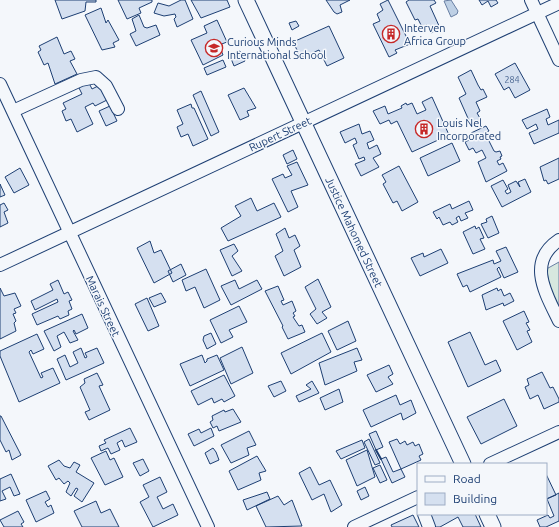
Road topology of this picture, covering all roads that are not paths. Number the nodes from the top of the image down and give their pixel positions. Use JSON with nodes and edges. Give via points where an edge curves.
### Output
{"nodes":[{"id":1,"x":246,"y":0,"type":"edge"},
{"id":2,"x":531,"y":0,"type":"edge"},
{"id":3,"x":559,"y":3,"type":"edge"},
{"id":4,"x":537,"y":13,"type":"junction"},
{"id":5,"x":559,"y":60,"type":"edge"},
{"id":6,"x":0,"y":84,"type":"edge"},
{"id":7,"x":118,"y":109,"type":"dead end"},
{"id":8,"x":13,"y":112,"type":"junction"},
{"id":9,"x":303,"y":123,"type":"junction"},
{"id":10,"x":69,"y":233,"type":"junction"},
{"id":11,"x":559,"y":240,"type":"edge"},
{"id":12,"x":0,"y":265,"type":"edge"},
{"id":13,"x":559,"y":321,"type":"edge"},
{"id":14,"x":559,"y":432,"type":"edge"},
{"id":15,"x":463,"y":463,"type":"edge"},
{"id":16,"x":492,"y":463,"type":"edge"},
{"id":17,"x":417,"y":498,"type":"edge"},
{"id":18,"x":424,"y":515,"type":"edge"},
{"id":19,"x":487,"y":515,"type":"edge"},
{"id":20,"x":208,"y":527,"type":"edge"},
{"id":21,"x":354,"y":527,"type":"edge"},
{"id":22,"x":429,"y":527,"type":"edge"},
{"id":23,"x":493,"y":527,"type":"edge"}],
"edges":[{"from":1,"to":9,"type":"main road","name":"Justice Mahomed Street"},
{"from":2,"to":4,"type":"street"},
{"from":3,"to":4,"type":"street","name":"Rupert Street"},
{"from":4,"to":5,"type":"street"},
{"from":4,"to":9,"type":"street","name":"Rupert Street"},
{"from":6,"to":8,"type":"street","name":"Marais Street"},
{"from":7,"to":8,"type":"street","via":[[106,86],[96,77],[81,80]]},
{"from":8,"to":10,"type":"street","name":"Marais Street"},
{"from":9,"to":10,"type":"street","name":"Rupert Street"},
{"from":9,"to":15,"type":"main road","name":"Justice Mahomed Street"},
{"from":10,"to":12,"type":"street","name":"Rupert Street"},
{"from":10,"to":20,"type":"street","name":"Marais Street"},
{"from":11,"to":13,"type":"street","via":[[546,252],[540,272],[543,287]]},
{"from":14,"to":16,"type":"street"},
{"from":17,"to":21,"type":"street"},
{"from":18,"to":22,"type":"street"},
{"from":19,"to":23,"type":"main road"}]}
